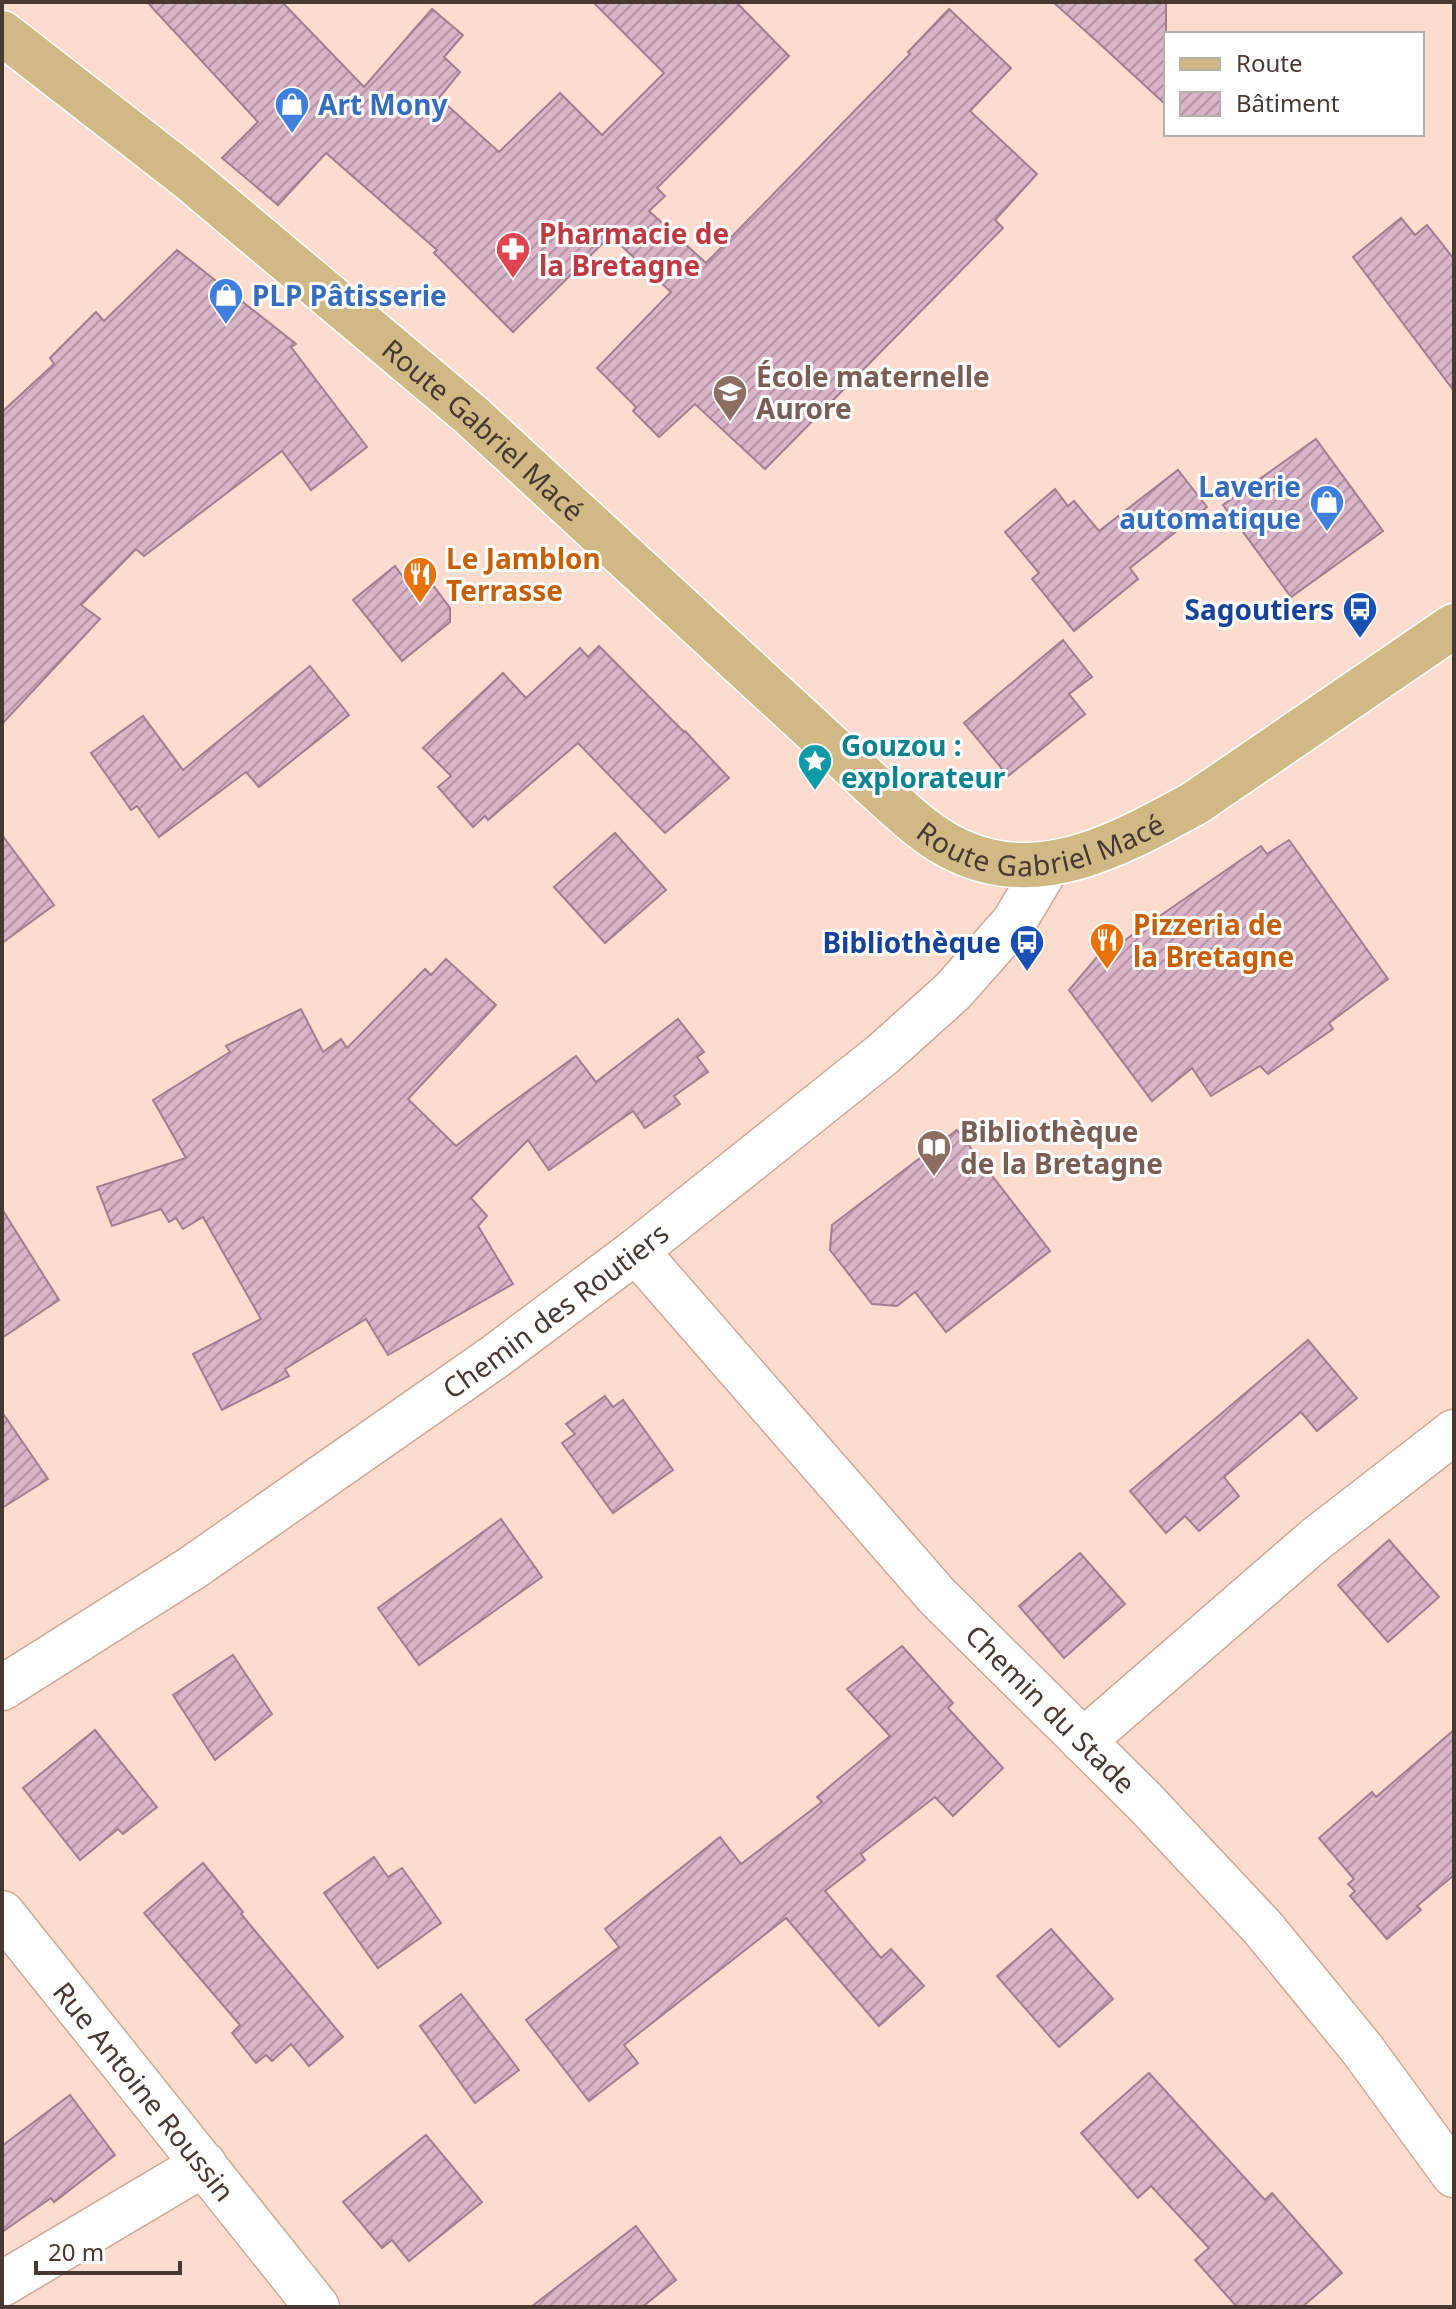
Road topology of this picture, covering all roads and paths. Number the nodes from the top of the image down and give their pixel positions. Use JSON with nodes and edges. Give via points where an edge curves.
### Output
{"nodes":[{"id":1,"x":2,"y":33,"type":"edge"},
{"id":2,"x":1454,"y":626,"type":"edge"},
{"id":3,"x":1048,"y":865,"type":"junction"},
{"id":4,"x":636,"y":1251,"type":"junction"},
{"id":5,"x":1454,"y":1432,"type":"edge"},
{"id":6,"x":2,"y":1688,"type":"edge"},
{"id":7,"x":1083,"y":1741,"type":"junction"},
{"id":8,"x":2,"y":1913,"type":"edge"},
{"id":9,"x":204,"y":2164,"type":"junction"},
{"id":10,"x":1454,"y":2175,"type":"edge"},
{"id":11,"x":2,"y":2284,"type":"edge"},
{"id":12,"x":317,"y":2307,"type":"edge"}],
"edges":[{"from":1,"to":3,"type":"main road","name":"Route Gabriel Macé","via":[[185,175],[471,415],[925,831],[993,864]]},
{"from":2,"to":3,"type":"main road","name":"Route Gabriel Macé","via":[[1195,803],[1092,854]]},
{"from":3,"to":4,"type":"street","name":"Chemin des Routiers","via":[[1014,922],[953,991],[883,1054]]},
{"from":4,"to":6,"type":"street","name":"Chemin des Routiers","via":[[192,1568]]},
{"from":4,"to":7,"type":"street","name":"Chemin du Stade","via":[[937,1596]]},
{"from":5,"to":7,"type":"street","via":[[1316,1539]]},
{"from":7,"to":10,"type":"street","name":"Chemin du Stade","via":[[1263,1928],[1362,2049]]},
{"from":8,"to":9,"type":"street","name":"Rue Antoine Roussin"},
{"from":9,"to":11,"type":"street"},
{"from":9,"to":12,"type":"street","name":"Rue Antoine Roussin"}]}
